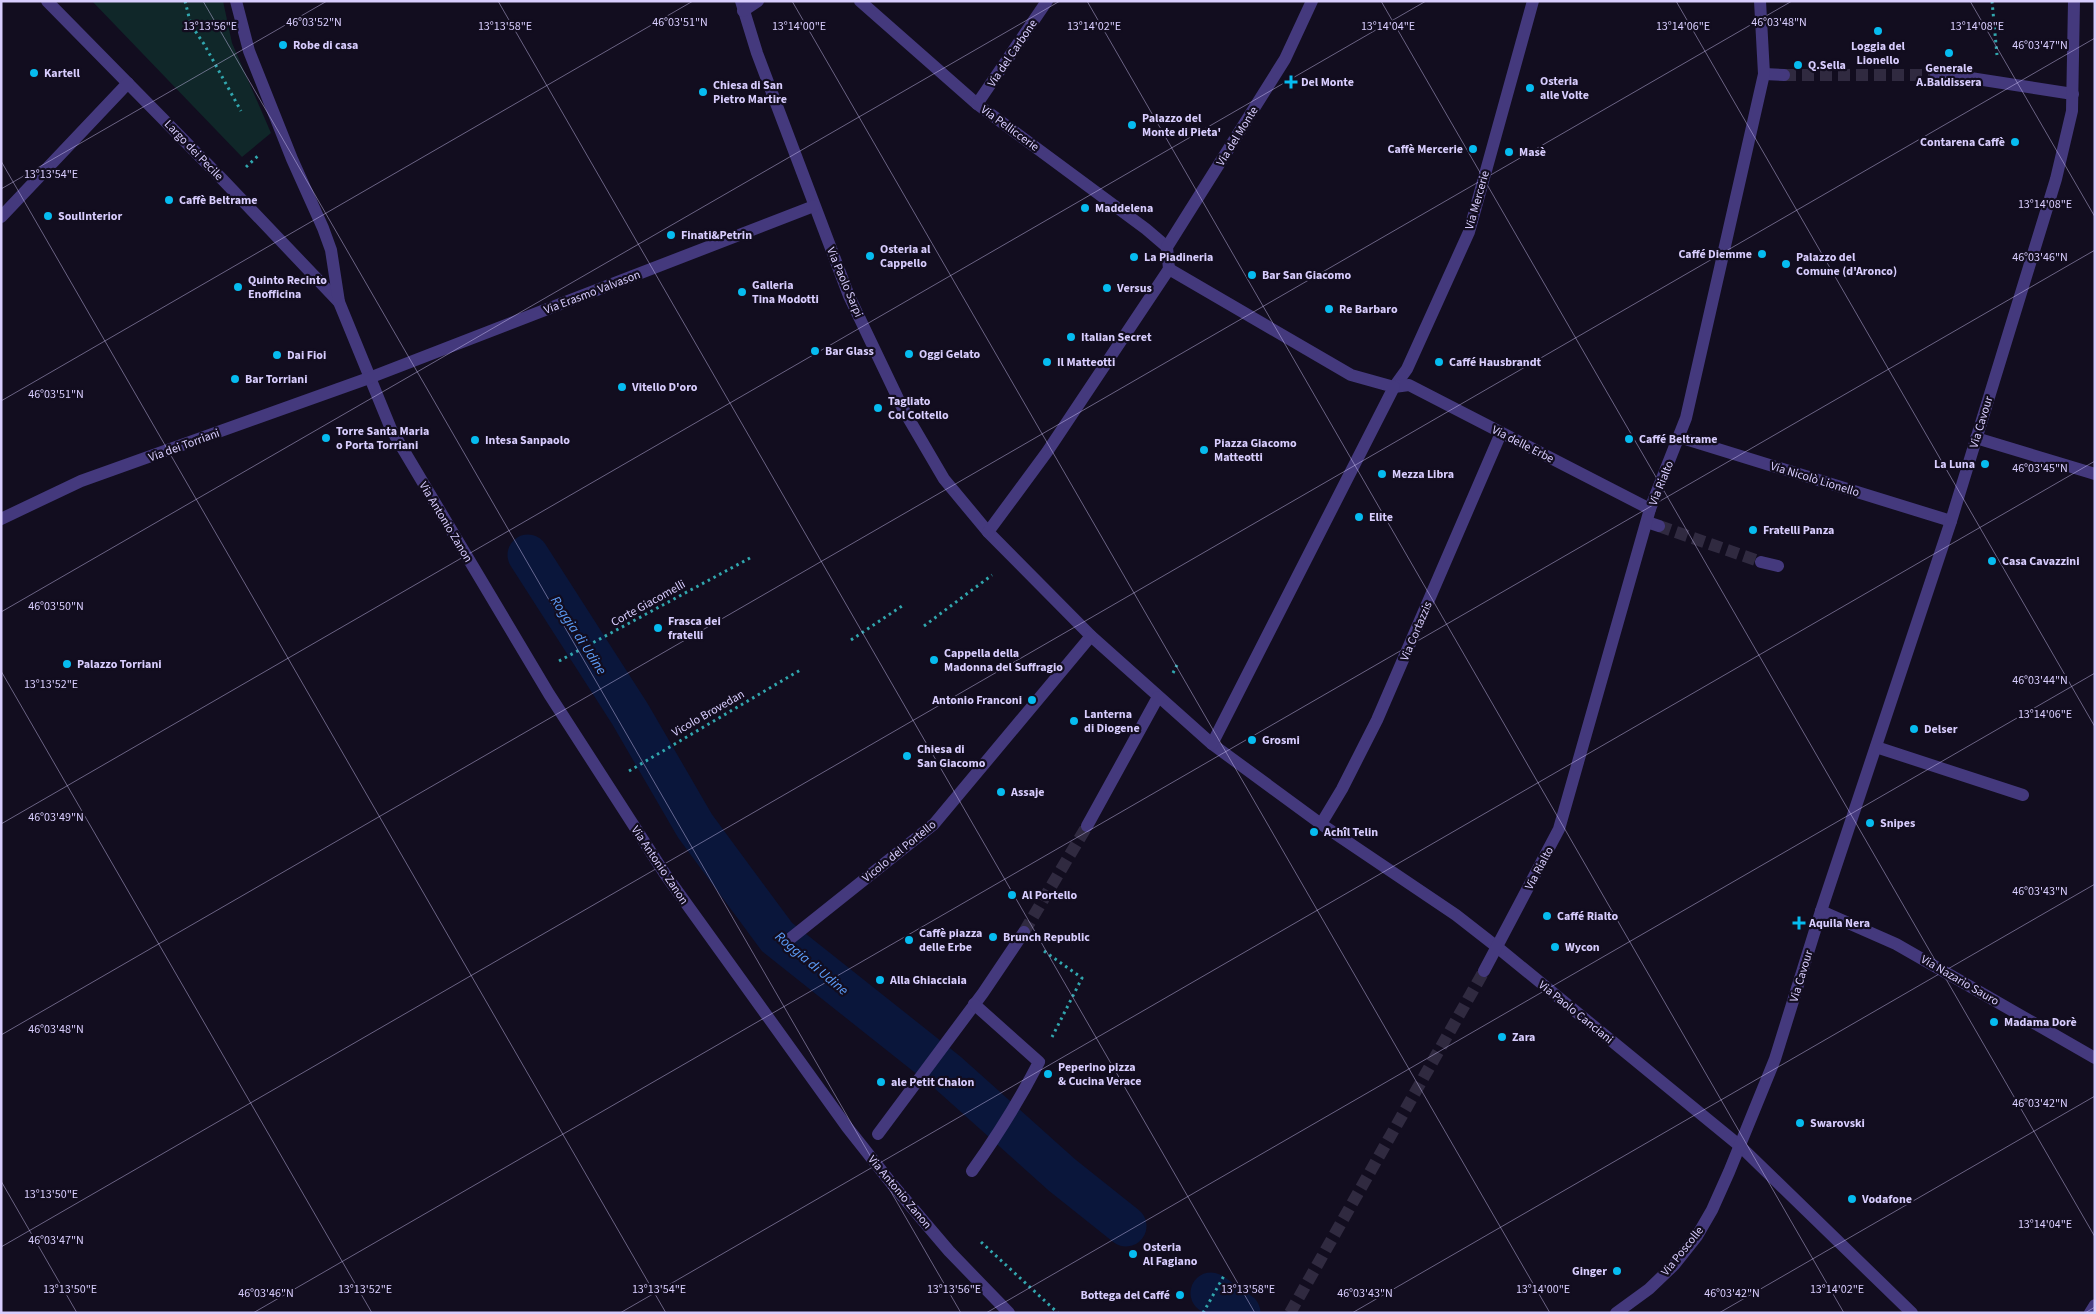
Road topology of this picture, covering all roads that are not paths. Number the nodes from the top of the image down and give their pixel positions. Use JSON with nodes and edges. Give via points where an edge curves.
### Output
{"nodes":[{"id":1,"x":46,"y":1,"type":"edge"},
{"id":2,"x":236,"y":1,"type":"edge"},
{"id":3,"x":758,"y":1,"type":"edge"},
{"id":4,"x":860,"y":1,"type":"edge"},
{"id":5,"x":1047,"y":1,"type":"edge"},
{"id":6,"x":1312,"y":1,"type":"edge"},
{"id":7,"x":1533,"y":1,"type":"edge"},
{"id":8,"x":1760,"y":1,"type":"edge"},
{"id":9,"x":2074,"y":1,"type":"edge"},
{"id":10,"x":742,"y":6,"type":"edge"},
{"id":11,"x":1764,"y":74,"type":"junction"},
{"id":12,"x":1784,"y":75,"type":"tunnel mouth"},
{"id":13,"x":1936,"y":76,"type":"tunnel mouth"},
{"id":14,"x":128,"y":83,"type":"junction"},
{"id":15,"x":2073,"y":94,"type":"junction"},
{"id":16,"x":977,"y":104,"type":"junction"},
{"id":17,"x":814,"y":206,"type":"junction"},
{"id":18,"x":1,"y":217,"type":"edge"},
{"id":19,"x":1167,"y":247,"type":"junction"},
{"id":20,"x":1169,"y":270,"type":"junction"},
{"id":21,"x":339,"y":302,"type":"junction"},
{"id":22,"x":369,"y":378,"type":"junction"},
{"id":23,"x":1394,"y":387,"type":"junction"},
{"id":24,"x":1501,"y":432,"type":"junction"},
{"id":25,"x":1679,"y":437,"type":"junction"},
{"id":26,"x":1976,"y":438,"type":"junction"},
{"id":27,"x":2095,"y":474,"type":"edge"},
{"id":28,"x":1650,"y":509,"type":"junction"},
{"id":29,"x":1,"y":519,"type":"edge"},
{"id":30,"x":1951,"y":521,"type":"junction"},
{"id":31,"x":988,"y":532,"type":"junction"},
{"id":32,"x":1091,"y":636,"type":"junction"},
{"id":33,"x":1158,"y":697,"type":"junction"},
{"id":34,"x":1212,"y":744,"type":"junction"},
{"id":35,"x":1876,"y":747,"type":"junction"},
{"id":36,"x":2023,"y":795,"type":"dead end"},
{"id":37,"x":1320,"y":824,"type":"junction"},
{"id":38,"x":1087,"y":826,"type":"tunnel mouth"},
{"id":39,"x":1821,"y":911,"type":"junction"},
{"id":40,"x":1023,"y":934,"type":"tunnel mouth"},
{"id":41,"x":791,"y":938,"type":"dead end"},
{"id":42,"x":1497,"y":947,"type":"junction"},
{"id":43,"x":1484,"y":971,"type":"tunnel mouth"},
{"id":44,"x":974,"y":1004,"type":"junction"},
{"id":45,"x":2095,"y":1058,"type":"edge"},
{"id":46,"x":878,"y":1134,"type":"dead end"},
{"id":47,"x":1740,"y":1146,"type":"junction"},
{"id":48,"x":972,"y":1171,"type":"dead end"},
{"id":49,"x":2095,"y":1305,"type":"edge"},
{"id":50,"x":1010,"y":1313,"type":"edge"},
{"id":51,"x":1616,"y":1313,"type":"edge"},
{"id":52,"x":1912,"y":1313,"type":"edge"},
{"id":53,"x":2090,"y":1313,"type":"edge"}],
"edges":[{"from":1,"to":14,"type":"street","name":"Largo dei Pecile"},
{"from":2,"to":21,"type":"street","name":"Largo dei Pecile","via":[[249,51],[331,250]]},
{"from":3,"to":10,"type":"street","name":"Via Paolo Sarpi"},
{"from":4,"to":16,"type":"street","name":"Via Pelliccerie"},
{"from":5,"to":16,"type":"street","name":"Via del Carbone"},
{"from":6,"to":19,"type":"street","name":"Via del Monte","via":[[1286,59]]},
{"from":7,"to":23,"type":"street","name":"Via Mercerie","via":[[1469,232],[1407,369]]},
{"from":8,"to":11,"type":"street","name":"Via Rialto"},
{"from":9,"to":15,"type":"street","name":"Via Cavour"},
{"from":10,"to":17,"type":"street","name":"Via Paolo Sarpi"},
{"from":11,"to":12,"type":"street"},
{"from":11,"to":25,"type":"street","name":"Via Rialto"},
{"from":13,"to":15,"type":"street","via":[[1951,75]]},
{"from":14,"to":18,"type":"street"},
{"from":14,"to":21,"type":"street","name":"Largo dei Pecile"},
{"from":15,"to":26,"type":"street","name":"Via Cavour","via":[[2056,179]]},
{"from":16,"to":19,"type":"street","name":"Via Pelliccerie"},
{"from":17,"to":22,"type":"street","name":"Via Erasmo Valvason"},
{"from":17,"to":31,"type":"street","name":"Via Paolo Sarpi","via":[[849,296],[903,409],[944,479]]},
{"from":19,"to":20,"type":"street"},
{"from":20,"to":23,"type":"street","via":[[1351,374]]},
{"from":20,"to":31,"type":"street"},
{"from":21,"to":22,"type":"street","name":"Largo dei Pecile"},
{"from":22,"to":29,"type":"street","name":"Via dei Torriani","via":[[82,481]]},
{"from":22,"to":50,"type":"street","name":"Via Antonio Zanon","via":[[406,455],[549,694],[665,874],[847,1127],[949,1250]]},
{"from":23,"to":24,"type":"street","name":"Via delle Erbe","via":[[1409,385]]},
{"from":23,"to":34,"type":"street"},
{"from":24,"to":28,"type":"street","name":"Via delle Erbe"},
{"from":24,"to":37,"type":"street","name":"Via Cortazzis","via":[[1377,720]]},
{"from":25,"to":28,"type":"street","name":"Via Rialto"},
{"from":25,"to":30,"type":"street","name":"Via Nicolò Lionello"},
{"from":26,"to":27,"type":"street"},
{"from":26,"to":30,"type":"street","name":"Via Cavour"},
{"from":28,"to":42,"type":"street","name":"Via Rialto","via":[[1653,524],[1559,829]]},
{"from":30,"to":35,"type":"street","name":"Via Cavour"},
{"from":31,"to":32,"type":"street"},
{"from":32,"to":33,"type":"street"},
{"from":32,"to":41,"type":"street","name":"Vicolo del Portello","via":[[934,824]]},
{"from":33,"to":34,"type":"street"},
{"from":33,"to":38,"type":"street"},
{"from":34,"to":37,"type":"street","name":"Via Paolo Canciani"},
{"from":35,"to":36,"type":"street"},
{"from":35,"to":39,"type":"street","name":"Via Cavour"},
{"from":37,"to":42,"type":"street","name":"Via Paolo Canciani","via":[[1456,915]]},
{"from":39,"to":45,"type":"street","name":"Via Nazario Sauro","via":[[1896,944]]},
{"from":39,"to":47,"type":"street","name":"Via Cavour","via":[[1775,1059]]},
{"from":40,"to":44,"type":"street"},
{"from":42,"to":43,"type":"street","name":"Via Rialto"},
{"from":42,"to":47,"type":"street","name":"Via Paolo Canciani"},
{"from":44,"to":46,"type":"street"},
{"from":44,"to":48,"type":"street","via":[[1039,1062],[1018,1103]]},
{"from":47,"to":51,"type":"street","name":"Via Poscolle","via":[[1697,1236],[1649,1289]]},
{"from":47,"to":52,"type":"street","name":"Via Paolo Canciani"},
{"from":49,"to":53,"type":"street"}]}
